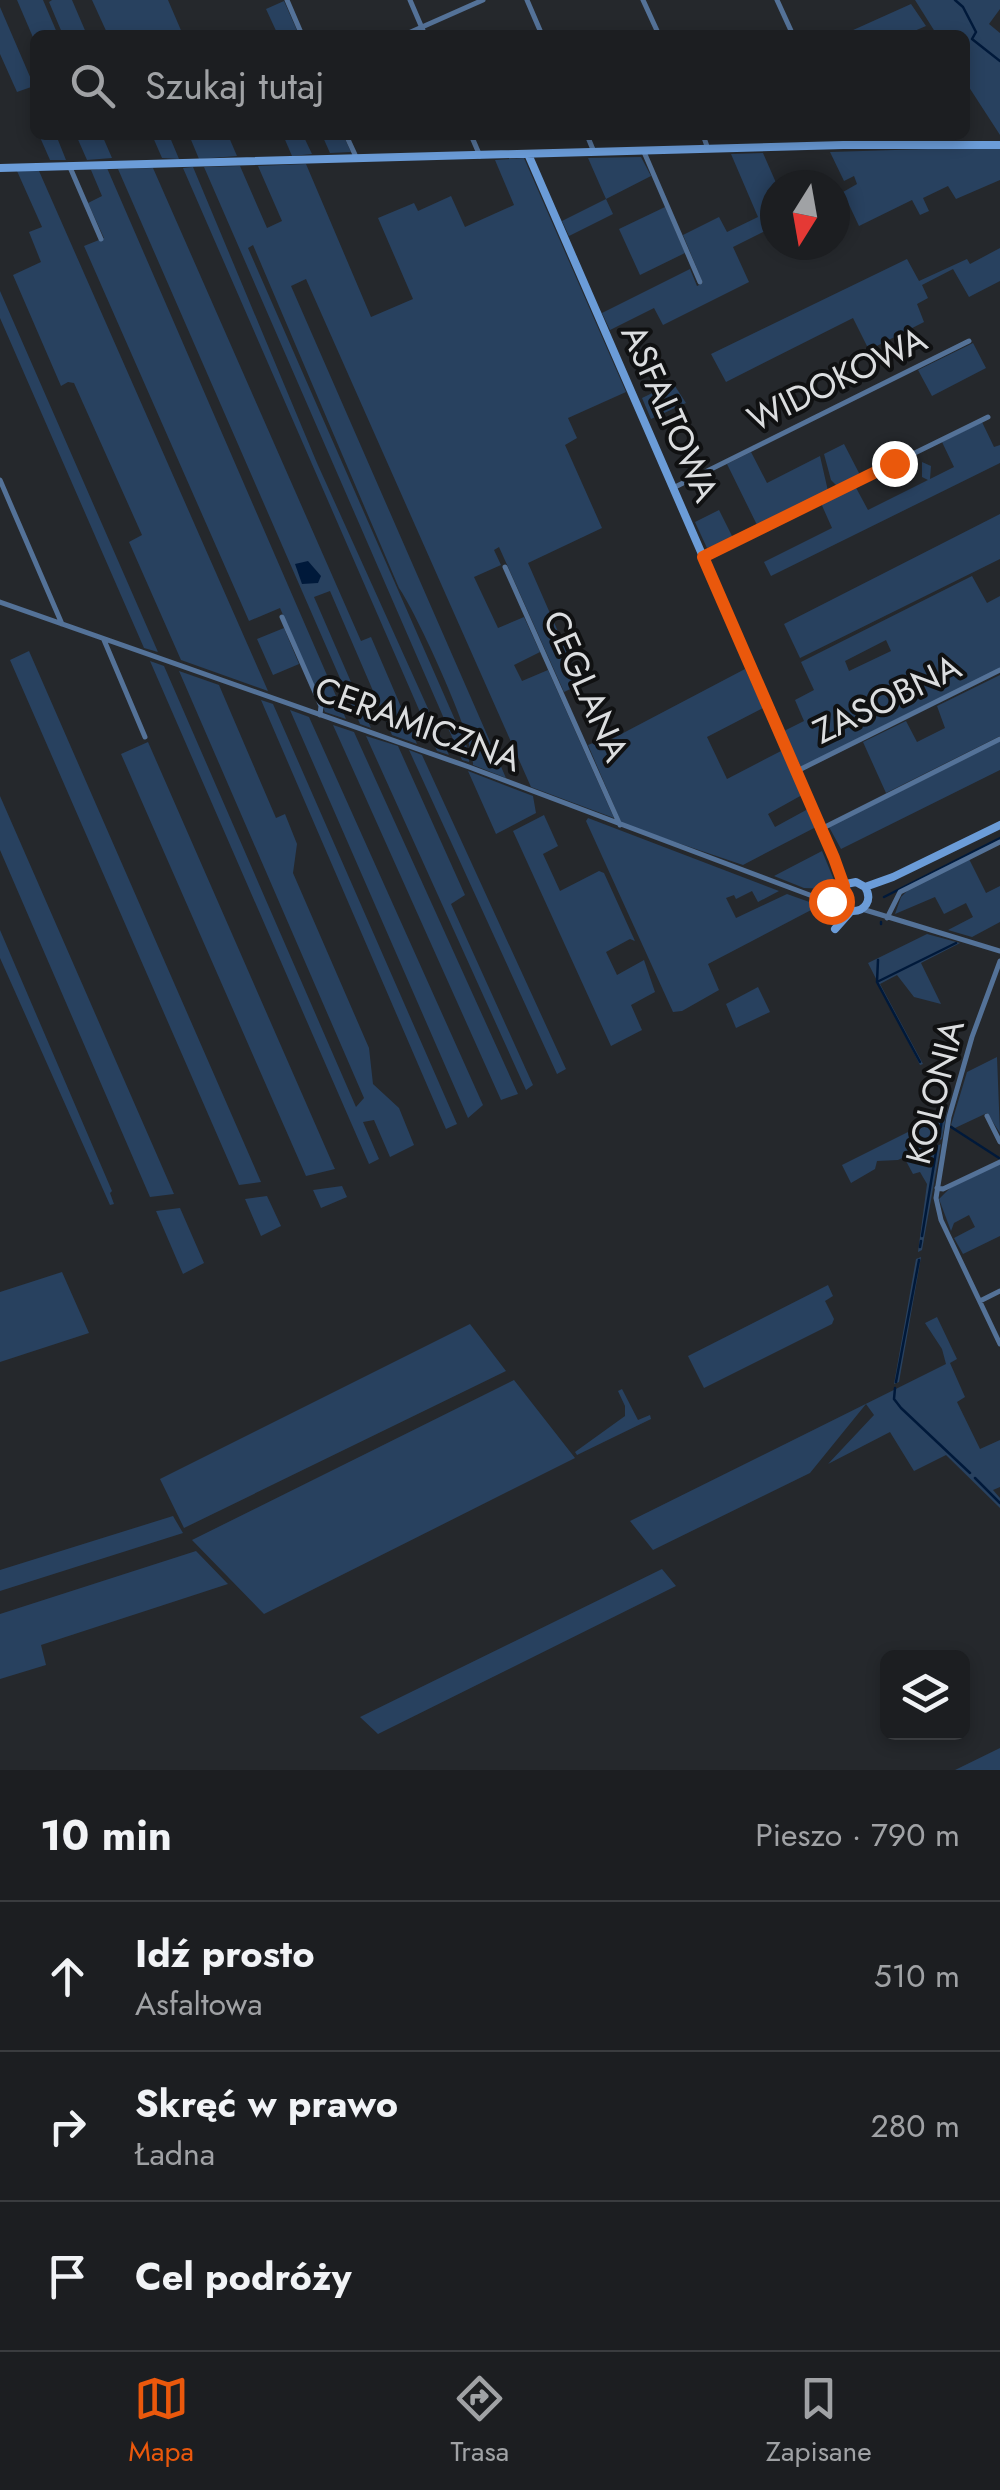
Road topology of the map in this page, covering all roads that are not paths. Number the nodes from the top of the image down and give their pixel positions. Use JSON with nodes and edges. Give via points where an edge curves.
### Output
{"nodes":[{"id":1,"x":287,"y":0,"type":"edge"},
{"id":2,"x":410,"y":0,"type":"edge"},
{"id":3,"x":483,"y":0,"type":"edge"},
{"id":4,"x":527,"y":0,"type":"edge"},
{"id":5,"x":643,"y":0,"type":"edge"},
{"id":6,"x":777,"y":0,"type":"edge"},
{"id":7,"x":422,"y":27,"type":"junction"},
{"id":8,"x":300,"y":30,"type":"edge"},
{"id":9,"x":415,"y":30,"type":"edge"},
{"id":10,"x":423,"y":30,"type":"edge"},
{"id":11,"x":540,"y":30,"type":"edge"},
{"id":12,"x":657,"y":30,"type":"edge"},
{"id":13,"x":791,"y":30,"type":"edge"},
{"id":14,"x":348,"y":140,"type":"edge"},
{"id":15,"x":473,"y":140,"type":"edge"},
{"id":16,"x":589,"y":140,"type":"edge"},
{"id":17,"x":705,"y":140,"type":"edge"},
{"id":18,"x":840,"y":140,"type":"edge"},
{"id":19,"x":843,"y":145,"type":"junction"},
{"id":20,"x":1000,"y":145,"type":"edge"},
{"id":21,"x":708,"y":149,"type":"junction"},
{"id":22,"x":644,"y":151,"type":"junction"},
{"id":23,"x":594,"y":152,"type":"junction"},
{"id":24,"x":528,"y":154,"type":"junction"},
{"id":25,"x":480,"y":156,"type":"junction"},
{"id":26,"x":356,"y":159,"type":"junction"},
{"id":27,"x":69,"y":165,"type":"junction"},
{"id":28,"x":0,"y":168,"type":"edge"},
{"id":29,"x":101,"y":239,"type":"dead end"},
{"id":30,"x":700,"y":282,"type":"dead end"},
{"id":31,"x":969,"y":342,"type":"dead end"},
{"id":32,"x":988,"y":418,"type":"dead end"},
{"id":33,"x":0,"y":480,"type":"edge"},
{"id":34,"x":673,"y":488,"type":"junction"},
{"id":35,"x":703,"y":557,"type":"junction"},
{"id":36,"x":505,"y":566,"type":"dead end"},
{"id":37,"x":0,"y":602,"type":"edge"},
{"id":38,"x":282,"y":618,"type":"dead end"},
{"id":39,"x":62,"y":624,"type":"junction"},
{"id":40,"x":104,"y":640,"type":"junction"},
{"id":41,"x":1000,"y":670,"type":"edge"},
{"id":42,"x":320,"y":715,"type":"junction"},
{"id":43,"x":144,"y":738,"type":"dead end"},
{"id":44,"x":1000,"y":739,"type":"edge"},
{"id":45,"x":796,"y":772,"type":"junction"},
{"id":46,"x":1000,"y":824,"type":"edge"},
{"id":47,"x":620,"y":826,"type":"junction"},
{"id":48,"x":821,"y":829,"type":"junction"},
{"id":49,"x":1000,"y":842,"type":"edge"},
{"id":50,"x":845,"y":897,"type":"junction"},
{"id":51,"x":866,"y":899,"type":"junction"},
{"id":52,"x":886,"y":917,"type":"junction"},
{"id":53,"x":1000,"y":951,"type":"edge"},
{"id":54,"x":1000,"y":961,"type":"edge"},
{"id":55,"x":987,"y":1116,"type":"dead end"},
{"id":56,"x":999,"y":1138,"type":"edge"},
{"id":57,"x":1000,"y":1162,"type":"edge"},
{"id":58,"x":937,"y":1188,"type":"junction"},
{"id":59,"x":1000,"y":1291,"type":"edge"},
{"id":60,"x":980,"y":1301,"type":"junction"},
{"id":61,"x":1000,"y":1344,"type":"edge"}],
"edges":[{"from":1,"to":8,"type":"street"},
{"from":2,"to":7,"type":"street"},
{"from":3,"to":7,"type":"street"},
{"from":4,"to":11,"type":"street"},
{"from":5,"to":12,"type":"street"},
{"from":6,"to":13,"type":"street"},
{"from":7,"to":9,"type":"street"},
{"from":7,"to":10,"type":"street"},
{"from":14,"to":26,"type":"street"},
{"from":15,"to":25,"type":"street"},
{"from":16,"to":23,"type":"street"},
{"from":17,"to":21,"type":"street"},
{"from":18,"to":19,"type":"street"},
{"from":19,"to":20,"type":"street"},
{"from":19,"to":21,"type":"street"},
{"from":21,"to":22,"type":"street"},
{"from":22,"to":23,"type":"street"},
{"from":22,"to":30,"type":"street"},
{"from":23,"to":24,"type":"street"},
{"from":24,"to":25,"type":"street"},
{"from":24,"to":34,"type":"street","name":"ASFALTOWA"},
{"from":25,"to":26,"type":"street"},
{"from":26,"to":27,"type":"street"},
{"from":27,"to":28,"type":"street"},
{"from":27,"to":29,"type":"street"},
{"from":31,"to":34,"type":"street","name":"WIDOKOWA"},
{"from":32,"to":35,"type":"street"},
{"from":33,"to":39,"type":"street"},
{"from":34,"to":35,"type":"street","name":"ASFALTOWA"},
{"from":35,"to":45,"type":"street","name":"ASFALTOWA"},
{"from":36,"to":47,"type":"street","name":"CEGLANA"},
{"from":37,"to":39,"type":"street","name":"CERAMICZNA"},
{"from":38,"to":42,"type":"street"},
{"from":39,"to":40,"type":"street","name":"CERAMICZNA"},
{"from":40,"to":42,"type":"street","name":"CERAMICZNA"},
{"from":40,"to":43,"type":"street"},
{"from":41,"to":45,"type":"street","name":"ZASOBNA"},
{"from":42,"to":47,"type":"street","name":"CERAMICZNA"},
{"from":44,"to":48,"type":"street"},
{"from":45,"to":48,"type":"street","name":"ASFALTOWA"},
{"from":46,"to":51,"type":"street","via":[[893,878]]},
{"from":47,"to":50,"type":"street","name":"CERAMICZNA","via":[[818,897]]},
{"from":48,"to":50,"type":"street","name":"ASFALTOWA"},
{"from":49,"to":52,"type":"street","via":[[900,892]]},
{"from":50,"to":51,"type":"street"},
{"from":50,"to":51,"type":"street"},
{"from":51,"to":52,"type":"street"},
{"from":52,"to":53,"type":"street"},
{"from":54,"to":58,"type":"street","name":"KOLONIA","via":[[949,1117]]},
{"from":55,"to":56,"type":"street"},
{"from":57,"to":58,"type":"street"},
{"from":58,"to":60,"type":"street","name":"KOLONIA","via":[[938,1212]]},
{"from":59,"to":60,"type":"street"},
{"from":60,"to":61,"type":"street","name":"KOLONIA"}]}
